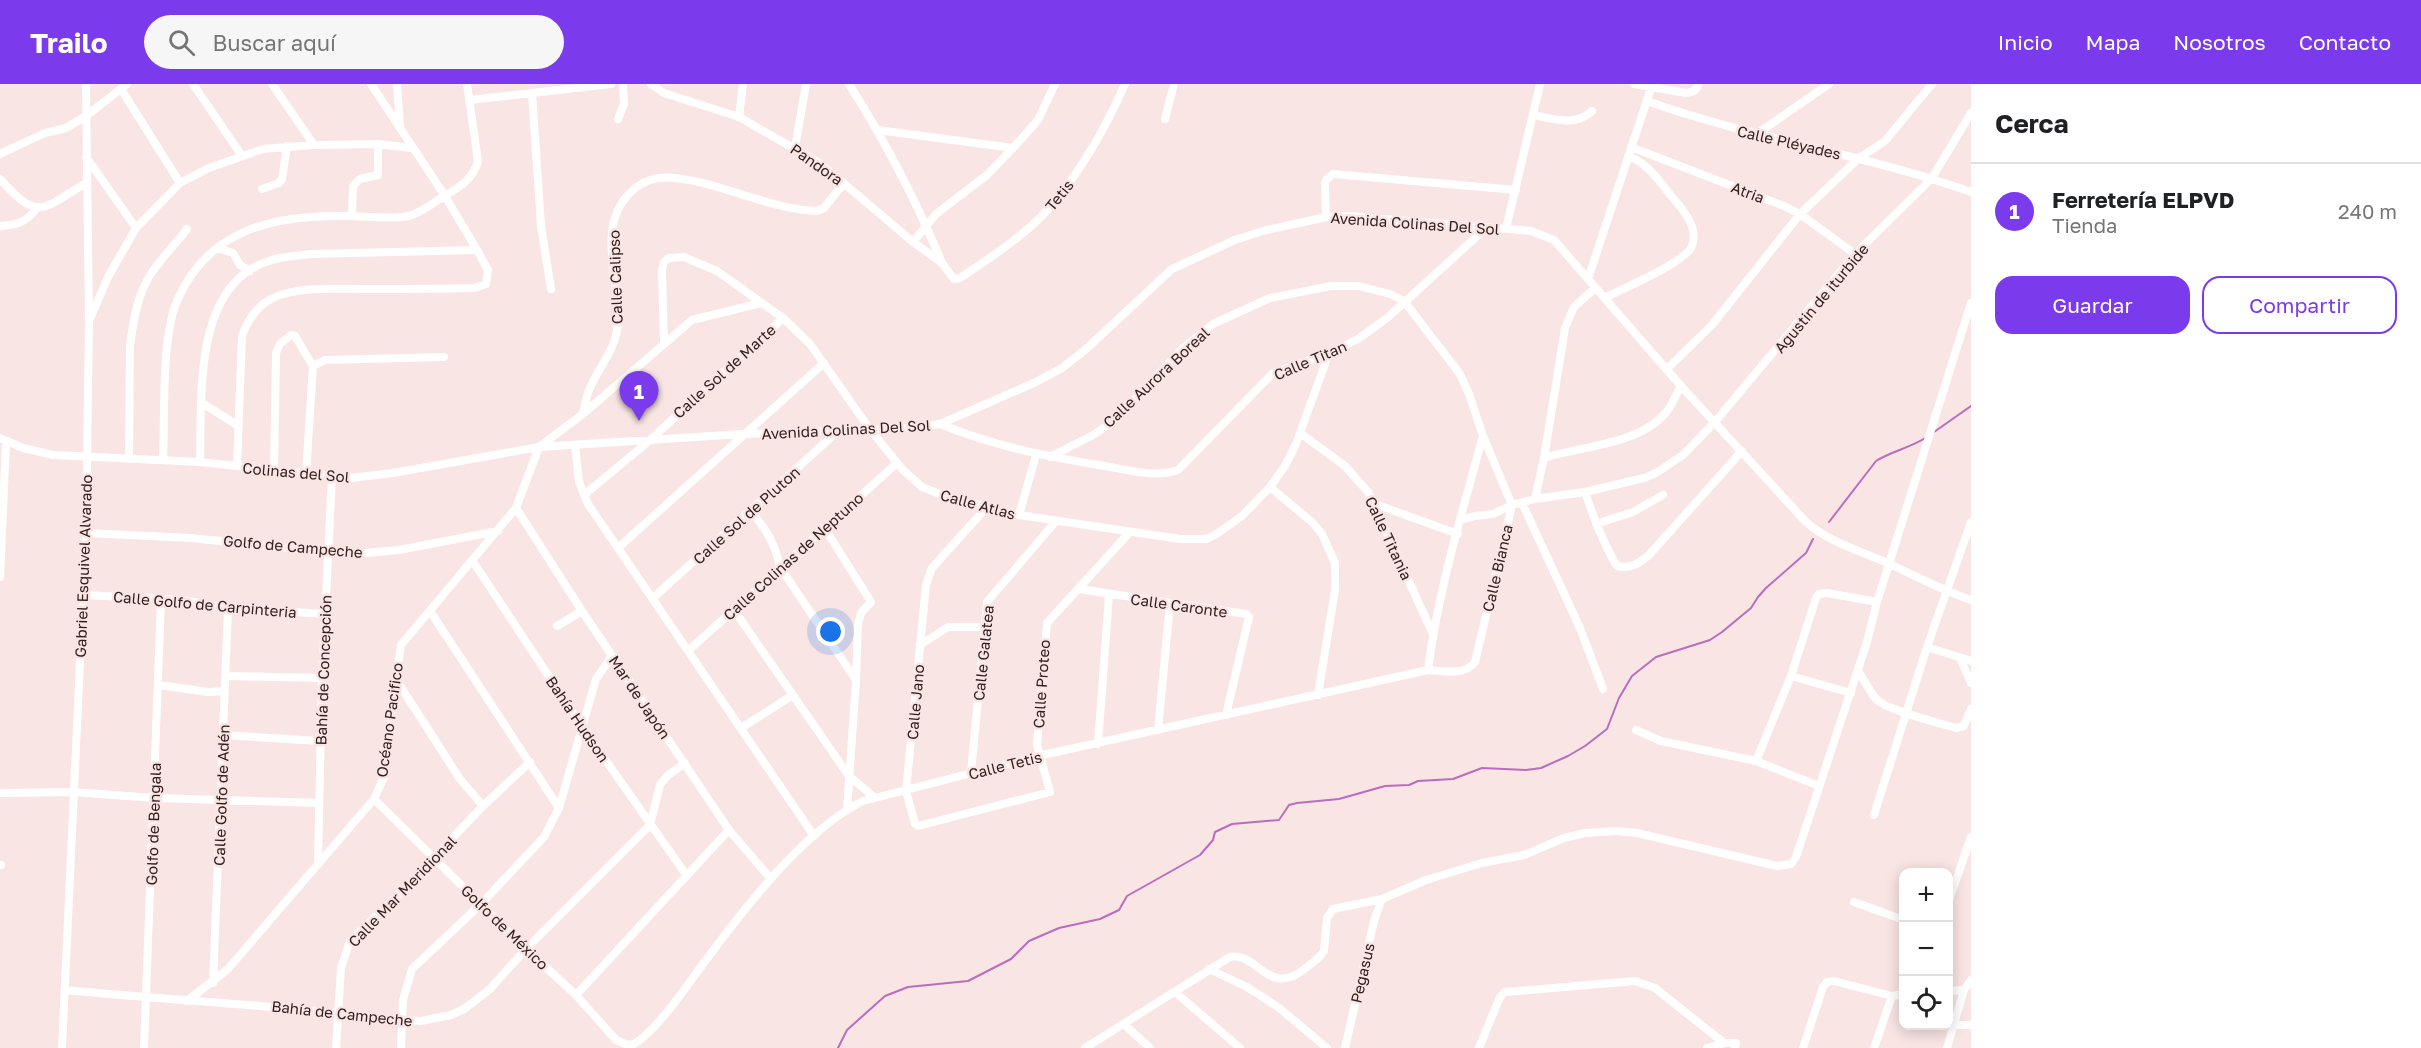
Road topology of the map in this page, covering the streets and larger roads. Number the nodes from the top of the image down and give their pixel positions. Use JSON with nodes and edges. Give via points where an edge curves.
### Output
{"nodes":[{"id":1,"x":86,"y":84,"type":"edge"},
{"id":2,"x":192,"y":84,"type":"edge"},
{"id":3,"x":272,"y":84,"type":"edge"},
{"id":4,"x":371,"y":84,"type":"edge"},
{"id":5,"x":397,"y":84,"type":"edge"},
{"id":6,"x":467,"y":84,"type":"edge"},
{"id":7,"x":611,"y":84,"type":"edge"},
{"id":8,"x":623,"y":84,"type":"edge"},
{"id":9,"x":651,"y":84,"type":"edge"},
{"id":10,"x":743,"y":84,"type":"edge"},
{"id":11,"x":806,"y":84,"type":"edge"},
{"id":12,"x":849,"y":84,"type":"edge"},
{"id":13,"x":1055,"y":84,"type":"edge"},
{"id":14,"x":1125,"y":84,"type":"edge"},
{"id":15,"x":1174,"y":84,"type":"edge"},
{"id":16,"x":1540,"y":84,"type":"edge"},
{"id":17,"x":1634,"y":84,"type":"edge"},
{"id":18,"x":1698,"y":84,"type":"edge"},
{"id":19,"x":1829,"y":84,"type":"edge"},
{"id":20,"x":1932,"y":84,"type":"edge"},
{"id":21,"x":597,"y":85,"type":"edge"},
{"id":22,"x":124,"y":87,"type":"edge"},
{"id":23,"x":1651,"y":88,"type":"junction"},
{"id":24,"x":532,"y":93,"type":"junction"},
{"id":25,"x":470,"y":100,"type":"junction"},
{"id":26,"x":1647,"y":101,"type":"junction"},
{"id":27,"x":1592,"y":111,"type":"dead end"},
{"id":28,"x":1971,"y":113,"type":"edge"},
{"id":29,"x":86,"y":116,"type":"junction"},
{"id":30,"x":1533,"y":116,"type":"junction"},
{"id":31,"x":739,"y":117,"type":"junction"},
{"id":32,"x":618,"y":119,"type":"dead end"},
{"id":33,"x":1165,"y":119,"type":"dead end"},
{"id":34,"x":400,"y":127,"type":"junction"},
{"id":35,"x":878,"y":130,"type":"junction"},
{"id":36,"x":1758,"y":133,"type":"junction"},
{"id":37,"x":378,"y":144,"type":"junction"},
{"id":38,"x":314,"y":145,"type":"junction"},
{"id":39,"x":287,"y":146,"type":"junction"},
{"id":40,"x":411,"y":148,"type":"junction"},
{"id":41,"x":795,"y":148,"type":"junction"},
{"id":42,"x":1013,"y":148,"type":"junction"},
{"id":43,"x":1630,"y":152,"type":"junction"},
{"id":44,"x":0,"y":154,"type":"edge"},
{"id":45,"x":242,"y":156,"type":"junction"},
{"id":46,"x":86,"y":157,"type":"junction"},
{"id":47,"x":1859,"y":158,"type":"junction"},
{"id":48,"x":1932,"y":178,"type":"junction"},
{"id":49,"x":0,"y":179,"type":"edge"},
{"id":50,"x":86,"y":183,"type":"junction"},
{"id":51,"x":180,"y":183,"type":"junction"},
{"id":52,"x":844,"y":183,"type":"junction"},
{"id":53,"x":262,"y":189,"type":"dead end"},
{"id":54,"x":1516,"y":190,"type":"junction"},
{"id":55,"x":1971,"y":192,"type":"edge"},
{"id":56,"x":445,"y":196,"type":"junction"},
{"id":57,"x":37,"y":208,"type":"junction"},
{"id":58,"x":1800,"y":214,"type":"junction"},
{"id":59,"x":352,"y":216,"type":"junction"},
{"id":60,"x":1326,"y":217,"type":"junction"},
{"id":61,"x":927,"y":225,"type":"junction"},
{"id":62,"x":0,"y":226,"type":"edge"},
{"id":63,"x":136,"y":228,"type":"junction"},
{"id":64,"x":1485,"y":228,"type":"junction"},
{"id":65,"x":187,"y":229,"type":"dead end"},
{"id":66,"x":1506,"y":229,"type":"junction"},
{"id":67,"x":913,"y":242,"type":"junction"},
{"id":68,"x":217,"y":248,"type":"junction"},
{"id":69,"x":477,"y":250,"type":"junction"},
{"id":70,"x":1855,"y":254,"type":"junction"},
{"id":71,"x":942,"y":263,"type":"junction"},
{"id":72,"x":250,"y":271,"type":"junction"},
{"id":73,"x":960,"y":278,"type":"joint"},
{"id":74,"x":1588,"y":279,"type":"junction"},
{"id":75,"x":1595,"y":288,"type":"junction"},
{"id":76,"x":551,"y":289,"type":"dead end"},
{"id":77,"x":1604,"y":298,"type":"junction"},
{"id":78,"x":1404,"y":301,"type":"junction"},
{"id":79,"x":761,"y":303,"type":"junction"},
{"id":80,"x":1971,"y":303,"type":"edge"},
{"id":81,"x":783,"y":318,"type":"junction"},
{"id":82,"x":89,"y":322,"type":"junction"},
{"id":83,"x":664,"y":343,"type":"junction"},
{"id":84,"x":1329,"y":353,"type":"junction"},
{"id":85,"x":444,"y":357,"type":"dead end"},
{"id":86,"x":824,"y":363,"type":"junction"},
{"id":87,"x":312,"y":366,"type":"junction"},
{"id":88,"x":1666,"y":369,"type":"junction"},
{"id":89,"x":1681,"y":386,"type":"junction"},
{"id":90,"x":202,"y":403,"type":"junction"},
{"id":91,"x":583,"y":414,"type":"junction"},
{"id":92,"x":1715,"y":422,"type":"junction"},
{"id":93,"x":940,"y":423,"type":"junction"},
{"id":94,"x":237,"y":425,"type":"junction"},
{"id":95,"x":868,"y":428,"type":"junction"},
{"id":96,"x":838,"y":431,"type":"junction"},
{"id":97,"x":1300,"y":433,"type":"junction"},
{"id":98,"x":743,"y":434,"type":"junction"},
{"id":99,"x":1483,"y":436,"type":"junction"},
{"id":100,"x":3,"y":440,"type":"edge"},
{"id":101,"x":649,"y":441,"type":"junction"},
{"id":102,"x":575,"y":445,"type":"junction"},
{"id":103,"x":539,"y":447,"type":"junction"},
{"id":104,"x":1742,"y":451,"type":"junction"},
{"id":105,"x":1036,"y":455,"type":"junction"},
{"id":106,"x":87,"y":457,"type":"junction"},
{"id":107,"x":1050,"y":457,"type":"junction"},
{"id":108,"x":1547,"y":457,"type":"junction"},
{"id":109,"x":129,"y":459,"type":"junction"},
{"id":110,"x":163,"y":459,"type":"junction"},
{"id":111,"x":200,"y":462,"type":"junction"},
{"id":112,"x":897,"y":462,"type":"junction"},
{"id":113,"x":237,"y":466,"type":"junction"},
{"id":114,"x":274,"y":471,"type":"junction"},
{"id":115,"x":306,"y":474,"type":"junction"},
{"id":116,"x":332,"y":477,"type":"junction"},
{"id":117,"x":1270,"y":487,"type":"junction"},
{"id":118,"x":1585,"y":492,"type":"junction"},
{"id":119,"x":2,"y":495,"type":"edge"},
{"id":120,"x":584,"y":495,"type":"junction"},
{"id":121,"x":1663,"y":495,"type":"dead end"},
{"id":122,"x":1535,"y":499,"type":"junction"},
{"id":123,"x":1522,"y":503,"type":"junction"},
{"id":124,"x":1375,"y":504,"type":"junction"},
{"id":125,"x":1512,"y":505,"type":"junction"},
{"id":126,"x":987,"y":507,"type":"junction"},
{"id":127,"x":516,"y":508,"type":"junction"},
{"id":128,"x":751,"y":511,"type":"junction"},
{"id":129,"x":1019,"y":515,"type":"junction"},
{"id":130,"x":1461,"y":520,"type":"junction"},
{"id":131,"x":1056,"y":521,"type":"junction"},
{"id":132,"x":1596,"y":524,"type":"junction"},
{"id":133,"x":824,"y":527,"type":"junction"},
{"id":134,"x":1970,"y":527,"type":"edge"},
{"id":135,"x":498,"y":531,"type":"junction"},
{"id":136,"x":86,"y":533,"type":"junction"},
{"id":137,"x":1129,"y":533,"type":"junction"},
{"id":138,"x":1458,"y":534,"type":"junction"},
{"id":139,"x":619,"y":547,"type":"junction"},
{"id":140,"x":328,"y":552,"type":"junction"},
{"id":141,"x":472,"y":560,"type":"junction"},
{"id":142,"x":1889,"y":564,"type":"junction"},
{"id":143,"x":780,"y":567,"type":"junction"},
{"id":144,"x":0,"y":577,"type":"edge"},
{"id":145,"x":1079,"y":589,"type":"junction"},
{"id":146,"x":1947,"y":592,"type":"junction"},
{"id":147,"x":84,"y":595,"type":"junction"},
{"id":148,"x":1109,"y":595,"type":"junction"},
{"id":149,"x":653,"y":598,"type":"junction"},
{"id":150,"x":161,"y":599,"type":"junction"},
{"id":151,"x":1971,"y":600,"type":"edge"},
{"id":152,"x":1877,"y":602,"type":"junction"},
{"id":153,"x":1170,"y":603,"type":"junction"},
{"id":154,"x":228,"y":608,"type":"junction"},
{"id":155,"x":734,"y":610,"type":"junction"},
{"id":156,"x":430,"y":611,"type":"junction"},
{"id":157,"x":582,"y":611,"type":"junction"},
{"id":158,"x":326,"y":614,"type":"junction"},
{"id":159,"x":557,"y":626,"type":"dead end"},
{"id":160,"x":984,"y":627,"type":"junction"},
{"id":161,"x":1433,"y":634,"type":"junction"},
{"id":162,"x":920,"y":645,"type":"junction"},
{"id":163,"x":1927,"y":647,"type":"junction"},
{"id":164,"x":689,"y":650,"type":"junction"},
{"id":165,"x":612,"y":656,"type":"junction"},
{"id":166,"x":1960,"y":658,"type":"junction"},
{"id":167,"x":1971,"y":662,"type":"edge"},
{"id":168,"x":1472,"y":666,"type":"joint"},
{"id":169,"x":1428,"y":670,"type":"junction"},
{"id":170,"x":1858,"y":671,"type":"junction"},
{"id":171,"x":226,"y":676,"type":"junction"},
{"id":172,"x":1791,"y":676,"type":"junction"},
{"id":173,"x":322,"y":678,"type":"junction"},
{"id":174,"x":395,"y":678,"type":"junction"},
{"id":175,"x":856,"y":681,"type":"junction"},
{"id":176,"x":1971,"y":682,"type":"edge"},
{"id":177,"x":159,"y":685,"type":"junction"},
{"id":178,"x":1603,"y":689,"type":"dead end"},
{"id":179,"x":225,"y":691,"type":"junction"},
{"id":180,"x":1851,"y":693,"type":"junction"},
{"id":181,"x":1318,"y":695,"type":"junction"},
{"id":182,"x":793,"y":696,"type":"junction"},
{"id":183,"x":1971,"y":709,"type":"edge"},
{"id":184,"x":1906,"y":712,"type":"junction"},
{"id":185,"x":1226,"y":715,"type":"junction"},
{"id":186,"x":583,"y":728,"type":"junction"},
{"id":187,"x":741,"y":728,"type":"junction"},
{"id":188,"x":1158,"y":730,"type":"junction"},
{"id":189,"x":1636,"y":730,"type":"dead end"},
{"id":190,"x":223,"y":735,"type":"junction"},
{"id":191,"x":320,"y":741,"type":"junction"},
{"id":192,"x":1098,"y":744,"type":"junction"},
{"id":193,"x":1038,"y":756,"type":"junction"},
{"id":194,"x":1756,"y":761,"type":"junction"},
{"id":195,"x":530,"y":762,"type":"junction"},
{"id":196,"x":685,"y":763,"type":"junction"},
{"id":197,"x":972,"y":773,"type":"junction"},
{"id":198,"x":849,"y":776,"type":"junction"},
{"id":199,"x":1819,"y":786,"type":"junction"},
{"id":200,"x":906,"y":791,"type":"junction"},
{"id":201,"x":74,"y":792,"type":"junction"},
{"id":202,"x":0,"y":793,"type":"edge"},
{"id":203,"x":874,"y":797,"type":"junction"},
{"id":204,"x":154,"y":798,"type":"junction"},
{"id":205,"x":374,"y":799,"type":"junction"},
{"id":206,"x":221,"y":800,"type":"junction"},
{"id":207,"x":319,"y":803,"type":"junction"},
{"id":208,"x":483,"y":806,"type":"junction"},
{"id":209,"x":559,"y":808,"type":"junction"},
{"id":210,"x":847,"y":808,"type":"junction"},
{"id":211,"x":1874,"y":815,"type":"dead end"},
{"id":212,"x":650,"y":825,"type":"junction"},
{"id":213,"x":916,"y":826,"type":"joint"},
{"id":214,"x":729,"y":830,"type":"junction"},
{"id":215,"x":814,"y":836,"type":"junction"},
{"id":216,"x":1971,"y":837,"type":"edge"},
{"id":217,"x":434,"y":858,"type":"junction"},
{"id":218,"x":318,"y":864,"type":"junction"},
{"id":219,"x":687,"y":876,"type":"junction"},
{"id":220,"x":771,"y":879,"type":"junction"},
{"id":221,"x":1953,"y":889,"type":"edge"},
{"id":222,"x":1382,"y":899,"type":"junction"},
{"id":223,"x":1854,"y":902,"type":"dead end"},
{"id":224,"x":481,"y":904,"type":"junction"},
{"id":225,"x":1899,"y":918,"type":"edge"},
{"id":226,"x":526,"y":949,"type":"junction"},
{"id":227,"x":1209,"y":969,"type":"junction"},
{"id":228,"x":1971,"y":980,"type":"edge"},
{"id":229,"x":213,"y":983,"type":"junction"},
{"id":230,"x":65,"y":990,"type":"junction"},
{"id":231,"x":1964,"y":990,"type":"junction"},
{"id":232,"x":1953,"y":991,"type":"edge"},
{"id":233,"x":1175,"y":992,"type":"junction"},
{"id":234,"x":576,"y":995,"type":"junction"},
{"id":235,"x":1899,"y":995,"type":"edge"},
{"id":236,"x":1892,"y":996,"type":"junction"},
{"id":237,"x":144,"y":998,"type":"junction"},
{"id":238,"x":187,"y":1001,"type":"junction"},
{"id":239,"x":338,"y":1014,"type":"junction"},
{"id":240,"x":402,"y":1020,"type":"junction"},
{"id":241,"x":1125,"y":1025,"type":"junction"},
{"id":242,"x":1954,"y":1025,"type":"junction"},
{"id":243,"x":1971,"y":1025,"type":"edge"},
{"id":244,"x":638,"y":1041,"type":"joint"},
{"id":245,"x":1724,"y":1043,"type":"junction"},
{"id":246,"x":62,"y":1048,"type":"edge"},
{"id":247,"x":144,"y":1048,"type":"edge"},
{"id":248,"x":336,"y":1048,"type":"edge"},
{"id":249,"x":400,"y":1048,"type":"edge"},
{"id":250,"x":1085,"y":1048,"type":"edge"},
{"id":251,"x":1150,"y":1048,"type":"edge"},
{"id":252,"x":1240,"y":1048,"type":"edge"},
{"id":253,"x":1327,"y":1048,"type":"edge"},
{"id":254,"x":1346,"y":1048,"type":"edge"},
{"id":255,"x":1479,"y":1048,"type":"edge"},
{"id":256,"x":1707,"y":1048,"type":"edge"},
{"id":257,"x":1735,"y":1048,"type":"edge"},
{"id":258,"x":1803,"y":1048,"type":"edge"},
{"id":259,"x":1874,"y":1048,"type":"edge"},
{"id":260,"x":1947,"y":1048,"type":"edge"}],
"edges":[{"from":1,"to":29,"type":"street","name":"Gabriel Esquivel Alvarado"},
{"from":2,"to":45,"type":"street"},
{"from":3,"to":38,"type":"street"},
{"from":4,"to":34,"type":"street"},
{"from":5,"to":34,"type":"street"},
{"from":6,"to":25,"type":"street"},
{"from":7,"to":21,"type":"street"},
{"from":8,"to":32,"type":"street","via":[[624,104]]},
{"from":9,"to":31,"type":"street","name":"Pandora","via":[[664,93]]},
{"from":10,"to":31,"type":"street"},
{"from":11,"to":41,"type":"street"},
{"from":12,"to":35,"type":"street"},
{"from":13,"to":42,"type":"street","via":[[1038,120]]},
{"from":14,"to":73,"type":"street","name":"Tetis","via":[[1095,145],[1057,200],[1017,238]]},
{"from":15,"to":33,"type":"street"},
{"from":16,"to":30,"type":"street"},
{"from":17,"to":23,"type":"street"},
{"from":18,"to":23,"type":"street","via":[[1697,89],[1686,93]]},
{"from":19,"to":36,"type":"street"},
{"from":20,"to":47,"type":"street","via":[[1885,141]]},
{"from":21,"to":24,"type":"street"},
{"from":22,"to":29,"type":"street"},
{"from":22,"to":51,"type":"street"},
{"from":23,"to":26,"type":"street"},
{"from":24,"to":25,"type":"street"},
{"from":24,"to":76,"type":"street","via":[[541,226]]},
{"from":25,"to":56,"type":"street","via":[[478,161],[469,179]]},
{"from":26,"to":36,"type":"street","name":"Calle Pléyades","via":[[1694,118]]},
{"from":26,"to":43,"type":"street"},
{"from":27,"to":30,"type":"street","via":[[1571,122]]},
{"from":28,"to":48,"type":"street","name":"Agustin de iturbide"},
{"from":29,"to":44,"type":"street"},
{"from":29,"to":46,"type":"street","name":"Gabriel Esquivel Alvarado"},
{"from":30,"to":54,"type":"street"},
{"from":31,"to":41,"type":"street","name":"Pandora"},
{"from":34,"to":40,"type":"street"},
{"from":35,"to":42,"type":"street"},
{"from":35,"to":61,"type":"street"},
{"from":36,"to":47,"type":"street","name":"Calle Pléyades"},
{"from":37,"to":38,"type":"street"},
{"from":37,"to":40,"type":"street"},
{"from":37,"to":59,"type":"street","via":[[378,175],[360,179],[353,186]]},
{"from":38,"to":39,"type":"street"},
{"from":39,"to":45,"type":"street"},
{"from":39,"to":53,"type":"street","via":[[282,179]]},
{"from":40,"to":56,"type":"street"},
{"from":41,"to":52,"type":"street","name":"Pandora"},
{"from":42,"to":61,"type":"street"},
{"from":43,"to":58,"type":"street","name":"Atria"},
{"from":43,"to":74,"type":"street"},
{"from":43,"to":77,"type":"street","via":[[1644,163],[1689,218],[1692,247],[1676,262]]},
{"from":45,"to":51,"type":"street"},
{"from":46,"to":50,"type":"street","name":"Gabriel Esquivel Alvarado"},
{"from":46,"to":63,"type":"street"},
{"from":47,"to":48,"type":"street","name":"Calle Pléyades"},
{"from":47,"to":58,"type":"street"},
{"from":48,"to":55,"type":"street","name":"Calle Pléyades"},
{"from":48,"to":70,"type":"street","name":"Agustin de iturbide"},
{"from":49,"to":57,"type":"street","via":[[21,202]]},
{"from":50,"to":57,"type":"street","via":[[48,206]]},
{"from":50,"to":82,"type":"street","name":"Gabriel Esquivel Alvarado"},
{"from":51,"to":63,"type":"street"},
{"from":52,"to":67,"type":"street","name":"Pandora"},
{"from":52,"to":91,"type":"street","name":"Calle Calipso","via":[[817,211],[672,178],[654,178],[632,190],[613,223],[617,333],[589,388]]},
{"from":54,"to":60,"type":"street","via":[[1334,174],[1325,184]]},
{"from":54,"to":66,"type":"street"},
{"from":56,"to":59,"type":"street","via":[[405,216]]},
{"from":56,"to":69,"type":"street"},
{"from":57,"to":62,"type":"street","via":[[20,223]]},
{"from":58,"to":70,"type":"street","name":"Atria"},
{"from":58,"to":88,"type":"street","via":[[1712,325]]},
{"from":59,"to":68,"type":"street","via":[[289,217],[267,222]]},
{"from":60,"to":64,"type":"street","name":"Avenida Colinas Del Sol","via":[[1384,218]]},
{"from":60,"to":93,"type":"street","name":"Avenida Colinas Del Sol","via":[[1235,240],[1184,262],[1161,277],[1062,368]]},
{"from":61,"to":67,"type":"street"},
{"from":61,"to":71,"type":"street"},
{"from":63,"to":82,"type":"street","via":[[108,277]]},
{"from":64,"to":66,"type":"street","name":"Avenida Colinas Del Sol"},
{"from":64,"to":78,"type":"street","name":"Calle Titan"},
{"from":65,"to":109,"type":"street","via":[[149,276],[133,327]]},
{"from":66,"to":74,"type":"street","name":"Avenida Colinas Del Sol","via":[[1531,231],[1554,240]]},
{"from":67,"to":71,"type":"street","name":"Pandora"},
{"from":68,"to":72,"type":"street","via":[[232,253]]},
{"from":68,"to":110,"type":"street","via":[[189,280],[172,318]]},
{"from":69,"to":72,"type":"street","via":[[310,254],[267,261]]},
{"from":69,"to":94,"type":"street","via":[[488,270],[486,284],[474,288],[336,289],[290,292],[272,298],[259,308],[242,336]]},
{"from":70,"to":92,"type":"street","name":"Agustin de iturbide"},
{"from":71,"to":73,"type":"street","name":"Pandora","via":[[952,279]]},
{"from":72,"to":90,"type":"street","via":[[229,290],[209,329]]},
{"from":74,"to":75,"type":"street","name":"Avenida Colinas Del Sol"},
{"from":75,"to":77,"type":"street","name":"Avenida Colinas Del Sol"},
{"from":75,"to":108,"type":"street","via":[[1574,307],[1565,328]]},
{"from":77,"to":88,"type":"street","name":"Avenida Colinas Del Sol"},
{"from":78,"to":84,"type":"street","name":"Calle Titan","via":[[1358,339]]},
{"from":78,"to":99,"type":"street","via":[[1460,374]]},
{"from":78,"to":107,"type":"street","name":"Calle Aurora Boreal","via":[[1372,288],[1331,286],[1270,298],[1240,310],[1213,324],[1183,348],[1117,418]]},
{"from":79,"to":81,"type":"street","name":"Calle Atlas"},
{"from":79,"to":83,"type":"street","via":[[692,320]]},
{"from":79,"to":83,"type":"street","name":"Calle Atlas","via":[[717,270],[684,257],[669,258],[662,270]]},
{"from":80,"to":142,"type":"street"},
{"from":81,"to":86,"type":"street","name":"Calle Atlas"},
{"from":81,"to":101,"type":"street","name":"Calle Sol de Marte"},
{"from":82,"to":106,"type":"street","name":"Gabriel Esquivel Alvarado"},
{"from":83,"to":91,"type":"street"},
{"from":84,"to":97,"type":"street","name":"Calle Atlas"},
{"from":84,"to":107,"type":"street","name":"Calle Titan","via":[[1273,373],[1178,470],[1141,472]]},
{"from":85,"to":87,"type":"street","via":[[325,360]]},
{"from":86,"to":95,"type":"street","name":"Calle Atlas"},
{"from":86,"to":98,"type":"street"},
{"from":87,"to":114,"type":"street","via":[[295,336],[285,337],[276,354]]},
{"from":87,"to":115,"type":"street"},
{"from":88,"to":89,"type":"street","name":"Avenida Colinas Del Sol"},
{"from":89,"to":92,"type":"street","name":"Avenida Colinas Del Sol"},
{"from":89,"to":108,"type":"street","via":[[1670,408],[1630,438]]},
{"from":90,"to":94,"type":"street"},
{"from":90,"to":111,"type":"street"},
{"from":91,"to":103,"type":"street"},
{"from":92,"to":104,"type":"street","name":"Avenida Colinas Del Sol"},
{"from":92,"to":118,"type":"street","name":"Agustin de iturbide","via":[[1683,455],[1656,473]]},
{"from":93,"to":95,"type":"street","name":"Avenida Colinas Del Sol"},
{"from":93,"to":105,"type":"street"},
{"from":94,"to":113,"type":"street"},
{"from":95,"to":96,"type":"street","name":"Avenida Colinas Del Sol"},
{"from":95,"to":112,"type":"street","name":"Calle Atlas"},
{"from":96,"to":98,"type":"street","name":"Avenida Colinas Del Sol"},
{"from":96,"to":128,"type":"street","name":"Calle Sol de Pluton"},
{"from":97,"to":117,"type":"street","name":"Calle Atlas","via":[[1289,459]]},
{"from":97,"to":124,"type":"street","name":"Calle Titania","via":[[1345,466]]},
{"from":98,"to":101,"type":"street","name":"Avenida Colinas Del Sol"},
{"from":98,"to":139,"type":"street"},
{"from":99,"to":125,"type":"street"},
{"from":99,"to":130,"type":"street"},
{"from":100,"to":106,"type":"street","name":"Colinas del Sol","via":[[53,455]]},
{"from":100,"to":119,"type":"street"},
{"from":101,"to":102,"type":"street","name":"Avenida Colinas Del Sol"},
{"from":101,"to":120,"type":"street","name":"Calle Sol de Marte"},
{"from":102,"to":103,"type":"street","name":"Colinas del Sol"},
{"from":102,"to":120,"type":"street","via":[[576,468]]},
{"from":103,"to":116,"type":"street","name":"Colinas del Sol","via":[[393,473]]},
{"from":103,"to":127,"type":"street","name":"Océano Pacifico"},
{"from":104,"to":132,"type":"street","via":[[1637,565],[1617,566]]},
{"from":104,"to":142,"type":"street","name":"Avenida Colinas Del Sol","via":[[1814,529]]},
{"from":105,"to":107,"type":"street"},
{"from":105,"to":129,"type":"street"},
{"from":106,"to":109,"type":"street","name":"Colinas del Sol"},
{"from":106,"to":136,"type":"street","name":"Gabriel Esquivel Alvarado"},
{"from":108,"to":122,"type":"street"},
{"from":109,"to":110,"type":"street","name":"Colinas del Sol"},
{"from":110,"to":111,"type":"street","name":"Colinas del Sol"},
{"from":111,"to":113,"type":"street","name":"Colinas del Sol"},
{"from":112,"to":126,"type":"street","name":"Calle Atlas","via":[[922,487]]},
{"from":112,"to":133,"type":"street","name":"Calle Colinas de Neptuno"},
{"from":113,"to":114,"type":"street","name":"Colinas del Sol"},
{"from":114,"to":115,"type":"street","name":"Colinas del Sol"},
{"from":115,"to":116,"type":"street","name":"Colinas del Sol"},
{"from":116,"to":140,"type":"street","name":"Bahía de Concepción"},
{"from":117,"to":137,"type":"street","name":"Calle Atlas","via":[[1242,516],[1207,539]]},
{"from":117,"to":181,"type":"street","via":[[1313,523],[1335,563],[1335,590]]},
{"from":118,"to":122,"type":"street","name":"Calle Bianca"},
{"from":118,"to":132,"type":"street"},
{"from":119,"to":144,"type":"street"},
{"from":120,"to":139,"type":"street"},
{"from":121,"to":132,"type":"street","via":[[1633,512]]},
{"from":122,"to":123,"type":"street","name":"Calle Bianca"},
{"from":123,"to":125,"type":"street","name":"Calle Bianca"},
{"from":123,"to":178,"type":"street","via":[[1584,637]]},
{"from":124,"to":138,"type":"street"},
{"from":124,"to":161,"type":"street","name":"Calle Titania"},
{"from":125,"to":130,"type":"street","via":[[1493,514]]},
{"from":125,"to":168,"type":"street","name":"Calle Bianca"},
{"from":126,"to":129,"type":"street","name":"Calle Atlas"},
{"from":126,"to":162,"type":"street","name":"Calle Jano","via":[[932,568]]},
{"from":127,"to":135,"type":"street","name":"Océano Pacifico"},
{"from":127,"to":157,"type":"street","name":"Mar de Japón"},
{"from":128,"to":143,"type":"street","via":[[776,546]]},
{"from":128,"to":149,"type":"street","name":"Calle Sol de Pluton"},
{"from":129,"to":131,"type":"street","name":"Calle Atlas"},
{"from":130,"to":138,"type":"street"},
{"from":131,"to":137,"type":"street","name":"Calle Atlas"},
{"from":131,"to":160,"type":"street","name":"Calle Galatea","via":[[991,596]]},
{"from":133,"to":143,"type":"street","name":"Calle Colinas de Neptuno"},
{"from":133,"to":175,"type":"street","via":[[871,602],[859,618]]},
{"from":134,"to":146,"type":"street"},
{"from":135,"to":140,"type":"street","name":"Golfo de Campeche","via":[[399,550]]},
{"from":135,"to":141,"type":"street","name":"Océano Pacifico"},
{"from":136,"to":140,"type":"street","name":"Golfo de Campeche","via":[[191,538]]},
{"from":136,"to":147,"type":"street","name":"Gabriel Esquivel Alvarado"},
{"from":137,"to":145,"type":"street","name":"Calle Proteo"},
{"from":138,"to":161,"type":"street"},
{"from":139,"to":149,"type":"street"},
{"from":140,"to":158,"type":"street","name":"Bahía de Concepción"},
{"from":141,"to":156,"type":"street","name":"Océano Pacifico"},
{"from":141,"to":186,"type":"street","name":"Bahía Hudson"},
{"from":142,"to":146,"type":"street","name":"Avenida Colinas Del Sol"},
{"from":142,"to":152,"type":"street"},
{"from":143,"to":155,"type":"street","name":"Calle Colinas de Neptuno"},
{"from":143,"to":175,"type":"street"},
{"from":145,"to":148,"type":"street","name":"Calle Caronte"},
{"from":145,"to":193,"type":"street","name":"Calle Proteo","via":[[1047,623]]},
{"from":146,"to":151,"type":"street","name":"Avenida Colinas Del Sol"},
{"from":146,"to":163,"type":"street"},
{"from":147,"to":150,"type":"street","name":"Calle Golfo de Carpinteria"},
{"from":147,"to":201,"type":"street","name":"Gabriel Esquivel Alvarado"},
{"from":148,"to":153,"type":"street","name":"Calle Caronte"},
{"from":148,"to":192,"type":"street"},
{"from":149,"to":164,"type":"street"},
{"from":150,"to":154,"type":"street","name":"Calle Golfo de Carpinteria"},
{"from":150,"to":177,"type":"street","name":"Golfo de Bengala"},
{"from":152,"to":170,"type":"street"},
{"from":152,"to":172,"type":"street","via":[[1837,593],[1820,594]]},
{"from":153,"to":185,"type":"street","name":"Calle Caronte","via":[[1249,617]]},
{"from":153,"to":188,"type":"street"},
{"from":154,"to":158,"type":"street","name":"Calle Golfo de Carpinteria"},
{"from":154,"to":171,"type":"street","name":"Calle Golfo de Adén"},
{"from":155,"to":164,"type":"street","name":"Calle Colinas de Neptuno"},
{"from":155,"to":182,"type":"street"},
{"from":156,"to":174,"type":"street","name":"Océano Pacifico","via":[[401,645]]},
{"from":156,"to":195,"type":"street"},
{"from":157,"to":159,"type":"street"},
{"from":157,"to":165,"type":"street","name":"Mar de Japón"},
{"from":158,"to":173,"type":"street","name":"Bahía de Concepción"},
{"from":160,"to":162,"type":"street","via":[[948,627]]},
{"from":160,"to":197,"type":"street","name":"Calle Galatea"},
{"from":161,"to":169,"type":"street"},
{"from":162,"to":200,"type":"street","name":"Calle Jano"},
{"from":163,"to":166,"type":"street"},
{"from":163,"to":184,"type":"street"},
{"from":164,"to":187,"type":"street"},
{"from":165,"to":186,"type":"street","via":[[596,679]]},
{"from":165,"to":196,"type":"street","name":"Mar de Japón"},
{"from":166,"to":167,"type":"street"},
{"from":166,"to":176,"type":"street"},
{"from":168,"to":169,"type":"street","name":"Calle Tetis","via":[[1455,672]]},
{"from":169,"to":181,"type":"street","name":"Calle Tetis"},
{"from":170,"to":180,"type":"street"},
{"from":170,"to":184,"type":"street","via":[[1876,699]]},
{"from":171,"to":173,"type":"street"},
{"from":171,"to":179,"type":"street","name":"Calle Golfo de Adén"},
{"from":172,"to":180,"type":"street"},
{"from":172,"to":194,"type":"street"},
{"from":173,"to":191,"type":"street","name":"Bahía de Concepción"},
{"from":174,"to":205,"type":"street","name":"Océano Pacifico","via":[[384,777]]},
{"from":174,"to":208,"type":"street","via":[[460,779]]},
{"from":175,"to":198,"type":"street"},
{"from":177,"to":179,"type":"street"},
{"from":177,"to":204,"type":"street","name":"Golfo de Bengala"},
{"from":179,"to":190,"type":"street","name":"Calle Golfo de Adén"},
{"from":180,"to":199,"type":"street"},
{"from":181,"to":185,"type":"street","name":"Calle Tetis"},
{"from":182,"to":187,"type":"street"},
{"from":182,"to":198,"type":"street"},
{"from":183,"to":184,"type":"street","via":[[1964,726],[1956,728]]},
{"from":184,"to":211,"type":"street"},
{"from":185,"to":188,"type":"street","name":"Calle Tetis"},
{"from":186,"to":209,"type":"street"},
{"from":186,"to":212,"type":"street","name":"Bahía Hudson"},
{"from":187,"to":215,"type":"street"},
{"from":188,"to":192,"type":"street","name":"Calle Tetis"},
{"from":189,"to":194,"type":"street","via":[[1661,741]]},
{"from":190,"to":191,"type":"street"},
{"from":190,"to":206,"type":"street","name":"Calle Golfo de Adén"},
{"from":191,"to":207,"type":"street","name":"Bahía de Concepción"},
{"from":192,"to":193,"type":"street","name":"Calle Tetis"},
{"from":193,"to":197,"type":"street","name":"Calle Tetis"},
{"from":193,"to":213,"type":"street","name":"Calle Proteo","via":[[1050,792]]},
{"from":194,"to":199,"type":"street"},
{"from":195,"to":208,"type":"street","name":"Calle Mar Meridional"},
{"from":195,"to":209,"type":"street"},
{"from":196,"to":212,"type":"street","via":[[660,785]]},
{"from":196,"to":214,"type":"street","name":"Mar de Japón"},
{"from":197,"to":200,"type":"street","name":"Calle Tetis"},
{"from":198,"to":203,"type":"street"},
{"from":198,"to":210,"type":"street"},
{"from":199,"to":222,"type":"street","via":[[1796,857],[1783,867],[1637,833],[1604,831],[1564,838],[1524,855],[1463,868]]},
{"from":200,"to":203,"type":"street","name":"Calle Tetis"},
{"from":200,"to":213,"type":"street","name":"Calle Jano"},
{"from":201,"to":202,"type":"street"},
{"from":201,"to":204,"type":"street"},
{"from":201,"to":230,"type":"street","name":"Gabriel Esquivel Alvarado"},
{"from":203,"to":210,"type":"street","name":"Calle Tetis"},
{"from":204,"to":206,"type":"street"},
{"from":204,"to":237,"type":"street","name":"Golfo de Bengala"},
{"from":205,"to":217,"type":"street","name":"Golfo de México"},
{"from":205,"to":218,"type":"street","name":"Océano Pacifico"},
{"from":206,"to":207,"type":"street"},
{"from":206,"to":229,"type":"street","name":"Calle Golfo de Adén"},
{"from":207,"to":218,"type":"street","name":"Bahía de Concepción"},
{"from":208,"to":217,"type":"street","name":"Calle Mar Meridional"},
{"from":209,"to":224,"type":"street","via":[[537,847]]},
{"from":210,"to":215,"type":"street","name":"Calle Tetis"},
{"from":212,"to":219,"type":"street","name":"Bahía Hudson"},
{"from":212,"to":226,"type":"street","name":"Bahía de Campeche"},
{"from":214,"to":219,"type":"street"},
{"from":214,"to":220,"type":"street","name":"Mar de Japón"},
{"from":215,"to":220,"type":"street","name":"Calle Tetis"},
{"from":216,"to":221,"type":"street"},
{"from":217,"to":224,"type":"street","name":"Golfo de México"},
{"from":217,"to":239,"type":"street","name":"Calle Mar Meridional","via":[[350,941],[342,968]]},
{"from":218,"to":229,"type":"street","name":"Océano Pacifico"},
{"from":219,"to":234,"type":"street"},
{"from":220,"to":244,"type":"street","name":"Calle Tetis","via":[[674,1003]]},
{"from":222,"to":227,"type":"street","via":[[1329,913],[1324,951],[1290,979],[1276,978],[1235,956]]},
{"from":222,"to":254,"type":"street","name":"Pegasus"},
{"from":223,"to":225,"type":"street"},
{"from":224,"to":226,"type":"street","name":"Golfo de México"},
{"from":224,"to":240,"type":"street","via":[[412,969],[403,999]]},
{"from":226,"to":234,"type":"street","name":"Golfo de México"},
{"from":226,"to":240,"type":"street","name":"Bahía de Campeche","via":[[489,990],[464,1009],[438,1019]]},
{"from":227,"to":233,"type":"street"},
{"from":227,"to":253,"type":"street","via":[[1278,1007]]},
{"from":228,"to":231,"type":"street"},
{"from":229,"to":238,"type":"street","name":"Océano Pacifico"},
{"from":230,"to":237,"type":"street","name":"Bahía de Campeche"},
{"from":230,"to":246,"type":"street","name":"Gabriel Esquivel Alvarado"},
{"from":231,"to":232,"type":"street"},
{"from":231,"to":242,"type":"street"},
{"from":233,"to":241,"type":"street"},
{"from":233,"to":252,"type":"street"},
{"from":234,"to":244,"type":"street","name":"Golfo de México","via":[[616,1040],[627,1046]]},
{"from":235,"to":236,"type":"street"},
{"from":236,"to":258,"type":"street","via":[[1827,982]]},
{"from":236,"to":259,"type":"street"},
{"from":237,"to":238,"type":"street","name":"Bahía de Campeche"},
{"from":237,"to":247,"type":"street","name":"Golfo de Bengala"},
{"from":238,"to":239,"type":"street","name":"Bahía de Campeche"},
{"from":239,"to":240,"type":"street","name":"Bahía de Campeche"},
{"from":239,"to":248,"type":"street","name":"Calle Mar Meridional"},
{"from":240,"to":249,"type":"street"},
{"from":241,"to":250,"type":"street"},
{"from":241,"to":251,"type":"street"},
{"from":242,"to":243,"type":"street"},
{"from":242,"to":260,"type":"street"},
{"from":245,"to":255,"type":"street","via":[[1655,988],[1635,981],[1505,992]]},
{"from":245,"to":256,"type":"street"},
{"from":245,"to":257,"type":"street","via":[[1737,1044]]}]}
